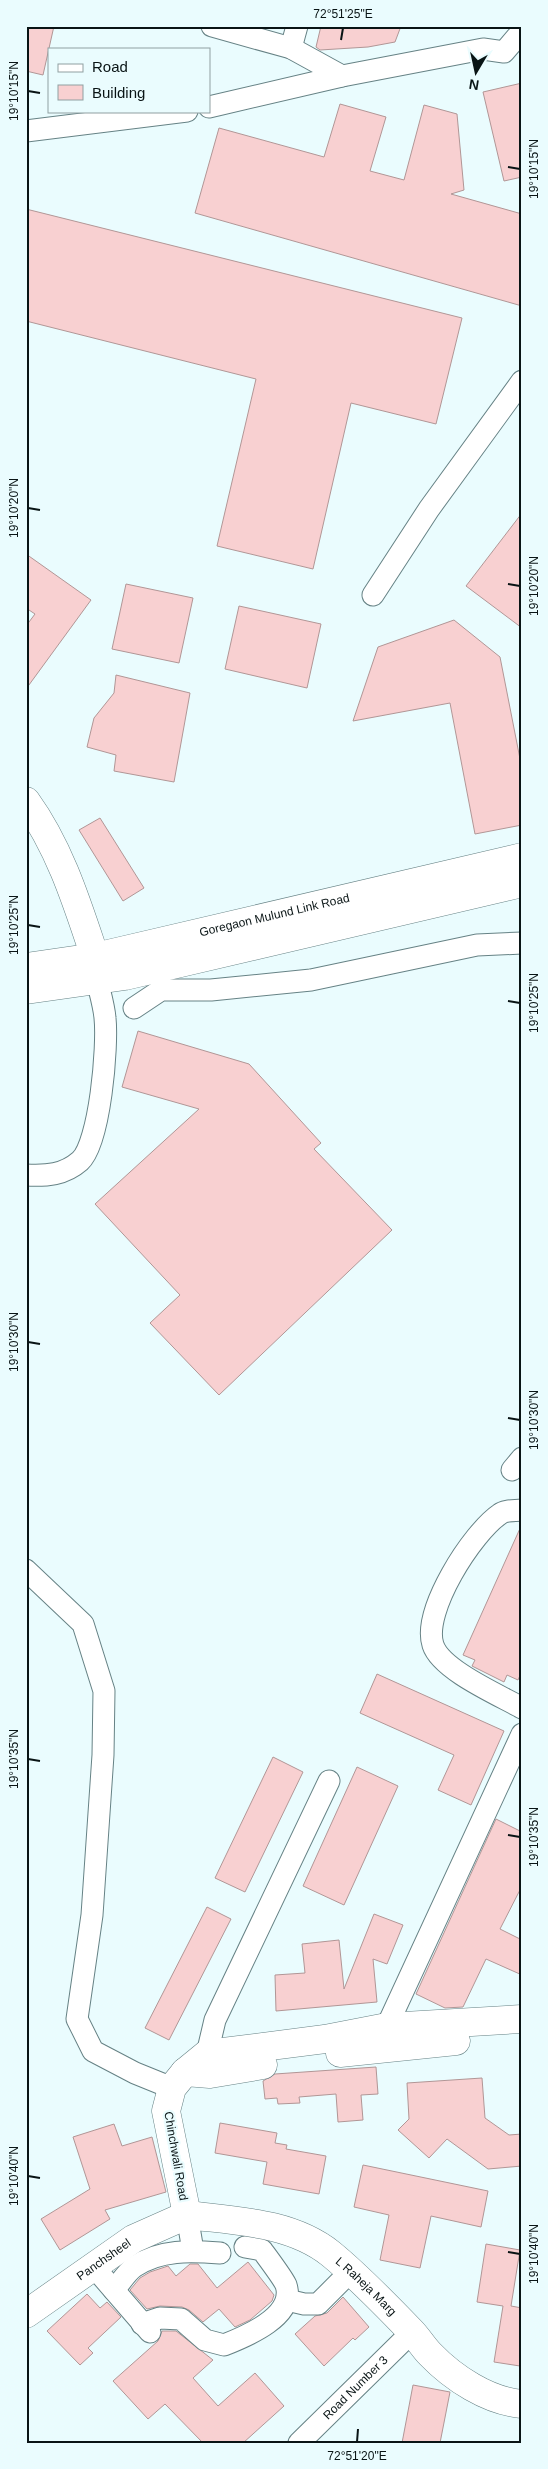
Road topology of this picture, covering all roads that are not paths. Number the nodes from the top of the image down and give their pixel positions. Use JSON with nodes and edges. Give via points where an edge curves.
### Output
{"nodes":[{"id":1,"x":212,"y":26,"type":"edge"},
{"id":2,"x":297,"y":26,"type":"edge"},
{"id":3,"x":522,"y":31,"type":"edge"},
{"id":4,"x":291,"y":48,"type":"junction"},
{"id":5,"x":513,"y":53,"type":"edge"},
{"id":6,"x":342,"y":76,"type":"junction"},
{"id":7,"x":210,"y":106,"type":"edge"},
{"id":8,"x":179,"y":112,"type":"edge"},
{"id":9,"x":26,"y":132,"type":"edge"},
{"id":10,"x":522,"y":381,"type":"edge"},
{"id":11,"x":373,"y":595,"type":"dead end"},
{"id":12,"x":26,"y":801,"type":"edge"},
{"id":13,"x":522,"y":857,"type":"edge"},
{"id":14,"x":522,"y":883,"type":"edge"},
{"id":15,"x":522,"y":943,"type":"edge"},
{"id":16,"x":26,"y":967,"type":"edge"},
{"id":17,"x":96,"y":969,"type":"junction"},
{"id":18,"x":26,"y":990,"type":"edge"},
{"id":19,"x":134,"y":1008,"type":"dead end"},
{"id":20,"x":26,"y":1175,"type":"edge"},
{"id":21,"x":522,"y":1510,"type":"edge"},
{"id":22,"x":26,"y":1570,"type":"edge"},
{"id":23,"x":522,"y":1708,"type":"edge"},
{"id":24,"x":522,"y":1734,"type":"edge"},
{"id":25,"x":330,"y":1781,"type":"dead end"},
{"id":26,"x":522,"y":2019,"type":"edge"},
{"id":27,"x":522,"y":2034,"type":"edge"},
{"id":28,"x":382,"y":2038,"type":"junction"},
{"id":29,"x":193,"y":2072,"type":"junction"},
{"id":30,"x":186,"y":2215,"type":"junction"},
{"id":31,"x":245,"y":2247,"type":"dead end"},
{"id":32,"x":193,"y":2251,"type":"junction"},
{"id":33,"x":220,"y":2253,"type":"dead end"},
{"id":34,"x":94,"y":2267,"type":"junction"},
{"id":35,"x":350,"y":2272,"type":"junction"},
{"id":36,"x":114,"y":2290,"type":"junction"},
{"id":37,"x":288,"y":2300,"type":"junction"},
{"id":38,"x":26,"y":2314,"type":"edge"},
{"id":39,"x":412,"y":2332,"type":"junction"},
{"id":40,"x":522,"y":2404,"type":"edge"},
{"id":41,"x":299,"y":2443,"type":"edge"}],
"edges":[{"from":1,"to":4,"type":"street"},
{"from":2,"to":4,"type":"street"},
{"from":3,"to":5,"type":"street"},
{"from":4,"to":6,"type":"street"},
{"from":5,"to":6,"type":"street","via":[[483,49]]},
{"from":6,"to":7,"type":"street"},
{"from":8,"to":9,"type":"street"},
{"from":10,"to":11,"type":"street","via":[[429,509]]},
{"from":12,"to":17,"type":"street","via":[[41,822],[71,885]]},
{"from":13,"to":17,"type":"street","name":"Goregaon Mulund Link Road"},
{"from":14,"to":17,"type":"street","name":"Goregaon Mulund Link Road"},
{"from":15,"to":19,"type":"street","via":[[477,945],[311,980],[211,990],[161,990]]},
{"from":16,"to":17,"type":"street","name":"Goregaon Mulund Link Road"},
{"from":17,"to":18,"type":"street","name":"Goregaon Mulund Link Road"},
{"from":17,"to":20,"type":"street","via":[[106,1043],[92,1141],[82,1160],[65,1172],[48,1176]]},
{"from":21,"to":23,"type":"street","via":[[501,1512],[476,1535],[447,1582],[433,1618],[433,1645],[446,1664]]},
{"from":22,"to":29,"type":"street","via":[[83,1624],[104,1691],[92,1915],[77,2019],[93,2051],[135,2073]]},
{"from":24,"to":28,"type":"street"},
{"from":25,"to":29,"type":"street"},
{"from":26,"to":28,"type":"street"},
{"from":27,"to":28,"type":"street"},
{"from":28,"to":29,"type":"street","via":[[308,2057]]},
{"from":29,"to":30,"type":"street","name":"Chinchwali Road","via":[[166,2111]]},
{"from":30,"to":32,"type":"street"},
{"from":30,"to":34,"type":"street","name":"Panchsheel","via":[[133,2240]]},
{"from":30,"to":35,"type":"street","name":"L Raheja Marg","via":[[290,2231],[330,2254]]},
{"from":31,"to":37,"type":"street","via":[[262,2250],[285,2284]]},
{"from":32,"to":33,"type":"street"},
{"from":32,"to":36,"type":"street","via":[[165,2253],[134,2267]]},
{"from":34,"to":36,"type":"street"},
{"from":34,"to":38,"type":"street","name":"Panchsheel"},
{"from":35,"to":37,"type":"street","via":[[318,2304]]},
{"from":35,"to":39,"type":"street","name":"L Raheja Marg"},
{"from":36,"to":37,"type":"street","via":[[146,2328],[160,2318],[181,2320],[205,2340],[224,2345],[279,2315]]},
{"from":39,"to":40,"type":"street","name":"L Raheja Marg","via":[[430,2354],[459,2378],[482,2393]]},
{"from":39,"to":41,"type":"street","name":"Road Number 3"}]}
